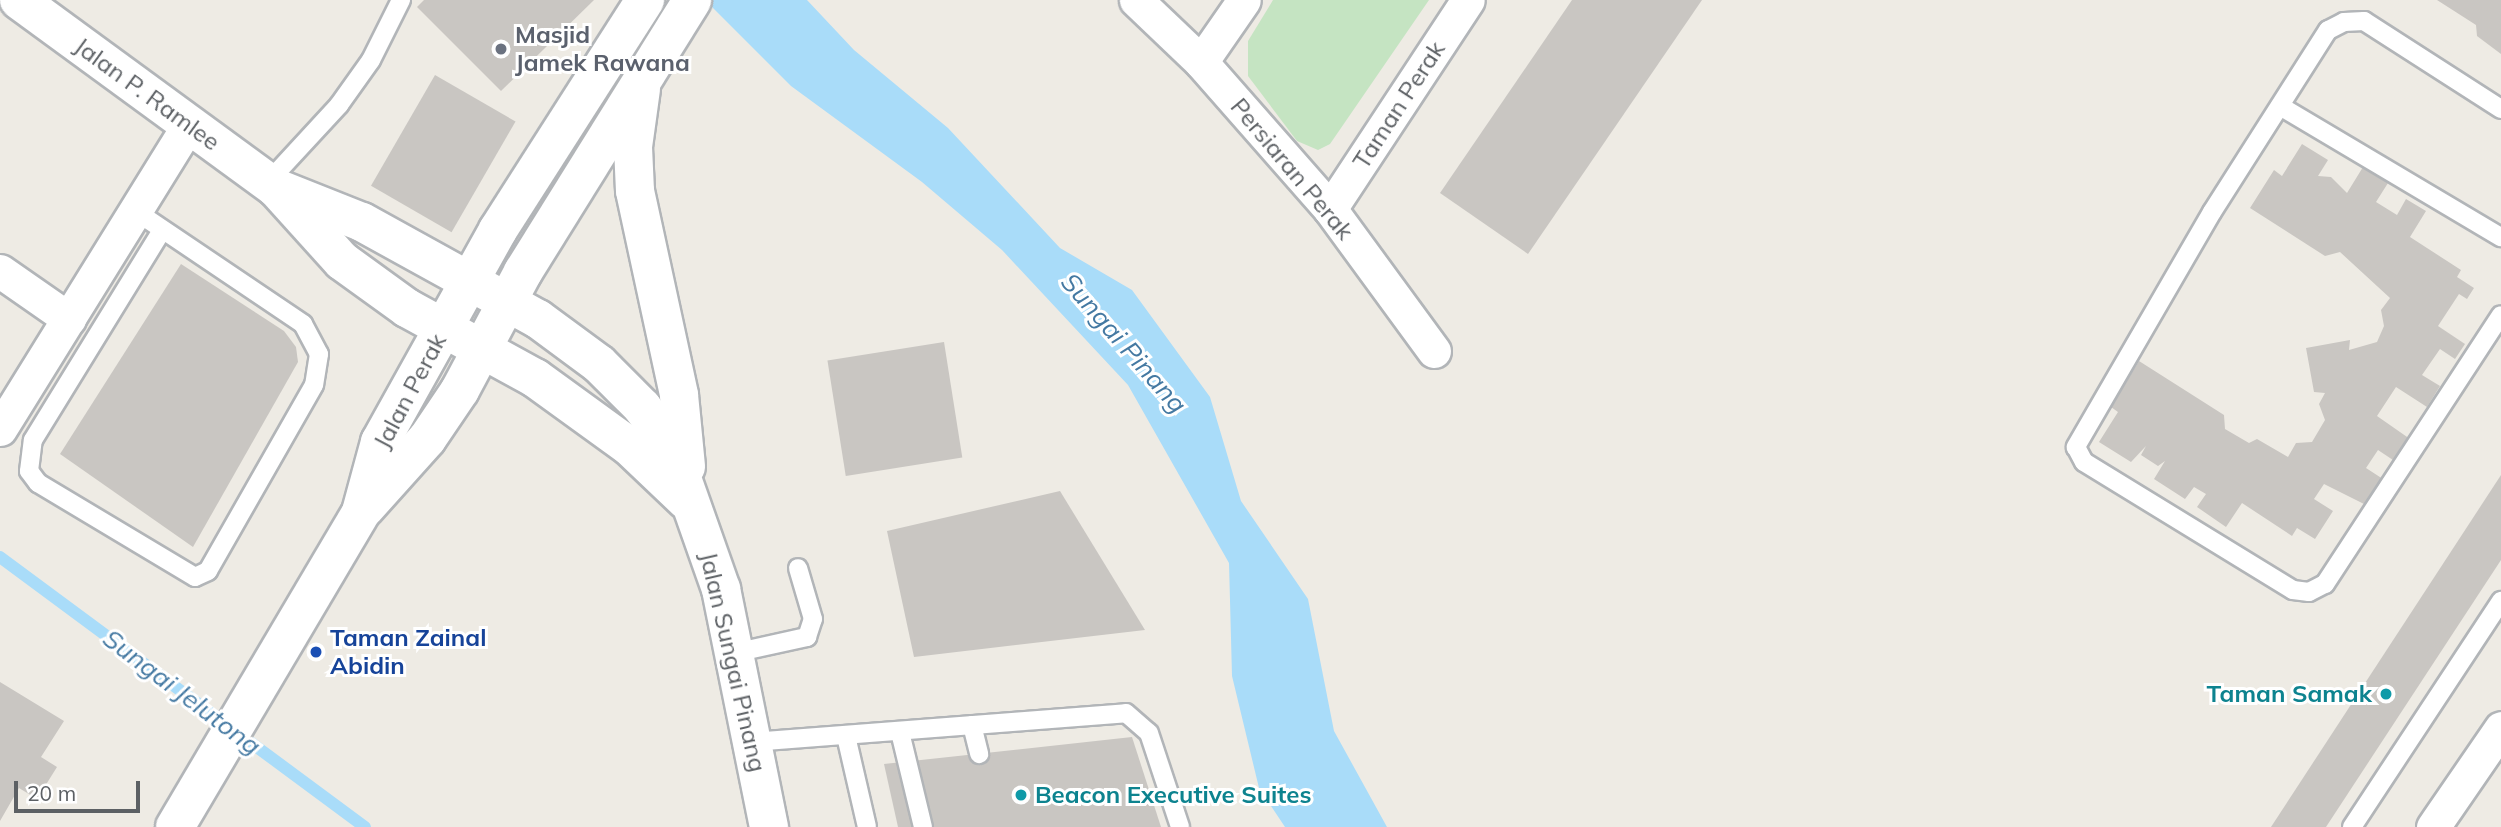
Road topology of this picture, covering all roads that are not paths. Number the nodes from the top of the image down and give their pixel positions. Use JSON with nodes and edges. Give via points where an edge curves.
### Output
{"nodes":[{"id":1,"x":19,"y":0,"type":"edge"},
{"id":2,"x":401,"y":0,"type":"edge"},
{"id":3,"x":645,"y":0,"type":"edge"},
{"id":4,"x":1136,"y":0,"type":"edge"},
{"id":5,"x":1244,"y":0,"type":"edge"},
{"id":6,"x":1468,"y":0,"type":"edge"},
{"id":7,"x":688,"y":6,"type":"edge"},
{"id":8,"x":1201,"y":62,"type":"junction"},
{"id":9,"x":643,"y":73,"type":"junction"},
{"id":10,"x":2280,"y":106,"type":"junction"},
{"id":11,"x":2501,"y":108,"type":"edge"},
{"id":12,"x":189,"y":124,"type":"junction"},
{"id":13,"x":272,"y":185,"type":"junction"},
{"id":14,"x":1330,"y":209,"type":"junction"},
{"id":15,"x":134,"y":210,"type":"junction"},
{"id":16,"x":162,"y":230,"type":"junction"},
{"id":17,"x":2501,"y":237,"type":"edge"},
{"id":18,"x":0,"y":271,"type":"edge"},
{"id":19,"x":469,"y":282,"type":"junction"},
{"id":20,"x":507,"y":303,"type":"junction"},
{"id":21,"x":2501,"y":315,"type":"edge"},
{"id":22,"x":69,"y":319,"type":"junction"},
{"id":23,"x":443,"y":327,"type":"junction"},
{"id":24,"x":482,"y":349,"type":"junction"},
{"id":25,"x":1434,"y":351,"type":"dead end"},
{"id":26,"x":0,"y":429,"type":"edge"},
{"id":27,"x":688,"y":501,"type":"junction"},
{"id":28,"x":361,"y":512,"type":"junction"},
{"id":29,"x":798,"y":568,"type":"dead end"},
{"id":30,"x":2501,"y":601,"type":"edge"},
{"id":31,"x":734,"y":653,"type":"junction"},
{"id":32,"x":972,"y":725,"type":"junction"},
{"id":33,"x":2501,"y":728,"type":"edge"},
{"id":34,"x":900,"y":732,"type":"junction"},
{"id":35,"x":846,"y":736,"type":"junction"},
{"id":36,"x":752,"y":742,"type":"junction"},
{"id":37,"x":979,"y":754,"type":"dead end"},
{"id":38,"x":175,"y":827,"type":"edge"},
{"id":39,"x":769,"y":827,"type":"edge"},
{"id":40,"x":867,"y":827,"type":"edge"},
{"id":41,"x":923,"y":827,"type":"edge"},
{"id":42,"x":1180,"y":827,"type":"edge"},
{"id":43,"x":2352,"y":827,"type":"edge"},
{"id":44,"x":2433,"y":827,"type":"edge"}],
"edges":[{"from":1,"to":12,"type":"main road","name":"Jalan P. Ramlee"},
{"from":2,"to":13,"type":"lane","via":[[371,60]]},
{"from":3,"to":19,"type":"main road","name":"Jalan Perak"},
{"from":4,"to":8,"type":"street","name":"Persiaran Perak"},
{"from":5,"to":8,"type":"street"},
{"from":6,"to":14,"type":"street","name":"Taman Perak"},
{"from":7,"to":9,"type":"main road"},
{"from":8,"to":14,"type":"street","name":"Persiaran Perak"},
{"from":9,"to":20,"type":"main road"},
{"from":9,"to":27,"type":"main road","via":[[633,147],[635,191],[679,395]]},
{"from":10,"to":11,"type":"lane","via":[[2328,30],[2344,22],[2364,21]]},
{"from":10,"to":17,"type":"lane"},
{"from":10,"to":21,"type":"lane","via":[[2080,432],[2076,447],[2084,462],[2293,590],[2309,592],[2325,584]]},
{"from":12,"to":13,"type":"main road","name":"Jalan P. Ramlee"},
{"from":12,"to":15,"type":"street"},
{"from":13,"to":19,"type":"main road","name":"Jalan P. Ramlee","via":[[362,222]]},
{"from":13,"to":23,"type":"main road","name":"Jalan P. Ramlee","via":[[342,261]]},
{"from":14,"to":25,"type":"street","name":"Persiaran Perak"},
{"from":15,"to":16,"type":"lane"},
{"from":15,"to":22,"type":"street"},
{"from":16,"to":16,"type":"lane","via":[[303,324],[319,354],[314,385],[208,571],[195,577],[38,483],[29,471],[33,440]]},
{"from":18,"to":22,"type":"street"},
{"from":19,"to":20,"type":"main road","name":"Jalan P. Ramlee"},
{"from":19,"to":23,"type":"main road","name":"Jalan Perak"},
{"from":20,"to":24,"type":"main road"},
{"from":20,"to":27,"type":"main road","name":"Jalan Sungai Pinang","via":[[599,364],[642,407],[671,447]]},
{"from":22,"to":26,"type":"street"},
{"from":23,"to":24,"type":"main road","name":"Jalan P. Ramlee"},
{"from":23,"to":28,"type":"main road","name":"Jalan Perak","via":[[380,442]]},
{"from":24,"to":27,"type":"main road","name":"Jalan Sungai Pinang","via":[[535,379],[629,446]]},
{"from":24,"to":28,"type":"main road","via":[[427,439]]},
{"from":27,"to":31,"type":"main road","name":"Jalan Sungai Pinang","via":[[721,589]]},
{"from":28,"to":38,"type":"main road","name":"Jalan Perak"},
{"from":29,"to":31,"type":"lane","via":[[813,619],[807,637]]},
{"from":30,"to":43,"type":"lane"},
{"from":31,"to":36,"type":"main road","name":"Jalan Sungai Pinang"},
{"from":32,"to":34,"type":"lane"},
{"from":32,"to":37,"type":"lane"},
{"from":32,"to":42,"type":"lane","via":[[1115,712],[1135,716],[1149,733]]},
{"from":33,"to":44,"type":"street"},
{"from":34,"to":35,"type":"lane"},
{"from":34,"to":41,"type":"lane"},
{"from":35,"to":36,"type":"lane"},
{"from":35,"to":40,"type":"lane"},
{"from":36,"to":39,"type":"main road","name":"Jalan Sungai Pinang"}]}
